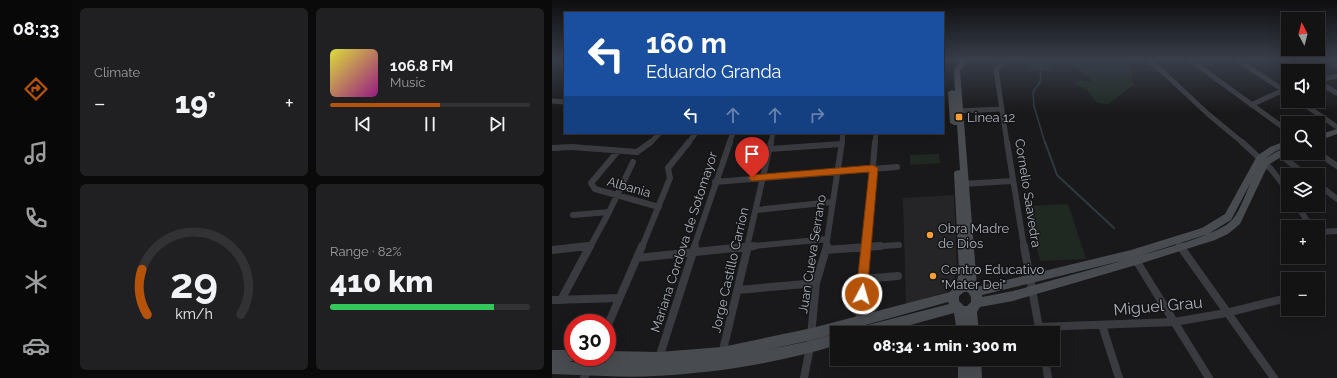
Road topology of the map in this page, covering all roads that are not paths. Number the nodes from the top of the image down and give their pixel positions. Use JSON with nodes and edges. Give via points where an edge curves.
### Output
{"nodes":[{"id":1,"x":951,"y":77,"type":"edge"},
{"id":2,"x":957,"y":77,"type":"edge"},
{"id":3,"x":997,"y":77,"type":"edge"},
{"id":4,"x":1168,"y":77,"type":"edge"},
{"id":5,"x":1213,"y":77,"type":"edge"},
{"id":6,"x":1263,"y":77,"type":"edge"},
{"id":7,"x":1325,"y":85,"type":"edge"},
{"id":8,"x":1281,"y":88,"type":"edge"},
{"id":9,"x":1281,"y":90,"type":"edge"},
{"id":10,"x":1337,"y":93,"type":"edge"},
{"id":11,"x":552,"y":101,"type":"edge"},
{"id":12,"x":564,"y":102,"type":"edge"},
{"id":13,"x":1251,"y":105,"type":"junction"},
{"id":14,"x":1309,"y":108,"type":"edge"},
{"id":15,"x":1002,"y":109,"type":"junction"},
{"id":16,"x":956,"y":111,"type":"junction"},
{"id":17,"x":1281,"y":126,"type":"edge"},
{"id":18,"x":1337,"y":127,"type":"edge"},
{"id":19,"x":1325,"y":130,"type":"edge"},
{"id":20,"x":659,"y":134,"type":"edge"},
{"id":21,"x":695,"y":134,"type":"edge"},
{"id":22,"x":733,"y":134,"type":"edge"},
{"id":23,"x":773,"y":134,"type":"edge"},
{"id":24,"x":843,"y":134,"type":"edge"},
{"id":25,"x":876,"y":134,"type":"edge"},
{"id":26,"x":1325,"y":134,"type":"edge"},
{"id":27,"x":841,"y":144,"type":"junction"},
{"id":28,"x":1281,"y":146,"type":"edge"},
{"id":29,"x":552,"y":148,"type":"edge"},
{"id":30,"x":770,"y":149,"type":"junction"},
{"id":31,"x":618,"y":151,"type":"junction"},
{"id":32,"x":1281,"y":153,"type":"edge"},
{"id":33,"x":1325,"y":158,"type":"edge"},
{"id":34,"x":1291,"y":160,"type":"edge"},
{"id":35,"x":1263,"y":161,"type":"junction"},
{"id":36,"x":634,"y":162,"type":"dead end"},
{"id":37,"x":1337,"y":166,"type":"edge"},
{"id":38,"x":873,"y":168,"type":"junction"},
{"id":39,"x":897,"y":168,"type":"dead end"},
{"id":40,"x":1299,"y":168,"type":"edge"},
{"id":41,"x":838,"y":171,"type":"junction"},
{"id":42,"x":764,"y":177,"type":"junction"},
{"id":43,"x":1012,"y":181,"type":"junction"},
{"id":44,"x":1281,"y":181,"type":"edge"},
{"id":45,"x":715,"y":182,"type":"junction"},
{"id":46,"x":962,"y":184,"type":"junction"},
{"id":47,"x":1325,"y":190,"type":"edge"},
{"id":48,"x":616,"y":195,"type":"junction"},
{"id":49,"x":1337,"y":200,"type":"edge"},
{"id":50,"x":832,"y":202,"type":"junction"},
{"id":51,"x":659,"y":207,"type":"junction"},
{"id":52,"x":756,"y":210,"type":"junction"},
{"id":53,"x":609,"y":212,"type":"junction"},
{"id":54,"x":573,"y":215,"type":"dead end"},
{"id":55,"x":1337,"y":231,"type":"edge"},
{"id":56,"x":1325,"y":232,"type":"edge"},
{"id":57,"x":827,"y":239,"type":"junction"},
{"id":58,"x":1178,"y":244,"type":"junction"},
{"id":59,"x":899,"y":245,"type":"dead end"},
{"id":60,"x":591,"y":246,"type":"junction"},
{"id":61,"x":866,"y":247,"type":"junction"},
{"id":62,"x":747,"y":248,"type":"junction"},
{"id":63,"x":552,"y":250,"type":"edge"},
{"id":64,"x":826,"y":250,"type":"junction"},
{"id":65,"x":693,"y":252,"type":"junction"},
{"id":66,"x":966,"y":253,"type":"junction"},
{"id":67,"x":1133,"y":257,"type":"junction"},
{"id":68,"x":637,"y":258,"type":"junction"},
{"id":69,"x":898,"y":276,"type":"dead end"},
{"id":70,"x":863,"y":279,"type":"junction"},
{"id":71,"x":816,"y":283,"type":"junction"},
{"id":72,"x":1030,"y":285,"type":"junction"},
{"id":73,"x":738,"y":290,"type":"junction"},
{"id":74,"x":619,"y":298,"type":"junction"},
{"id":75,"x":974,"y":298,"type":"junction"},
{"id":76,"x":552,"y":300,"type":"edge"},
{"id":77,"x":561,"y":300,"type":"junction"},
{"id":78,"x":957,"y":300,"type":"junction"},
{"id":79,"x":1279,"y":300,"type":"dead end"},
{"id":80,"x":1226,"y":313,"type":"junction"},
{"id":81,"x":612,"y":314,"type":"edge"},
{"id":82,"x":1174,"y":322,"type":"junction"},
{"id":83,"x":1102,"y":325,"type":"junction"},
{"id":84,"x":859,"y":326,"type":"edge"},
{"id":85,"x":872,"y":326,"type":"edge"},
{"id":86,"x":962,"y":326,"type":"edge"},
{"id":87,"x":973,"y":326,"type":"edge"},
{"id":88,"x":1038,"y":326,"type":"edge"},
{"id":89,"x":1060,"y":328,"type":"edge"},
{"id":90,"x":830,"y":332,"type":"edge"},
{"id":91,"x":812,"y":334,"type":"junction"},
{"id":92,"x":830,"y":341,"type":"edge"},
{"id":93,"x":810,"y":347,"type":"junction"},
{"id":94,"x":722,"y":352,"type":"junction"},
{"id":95,"x":552,"y":356,"type":"edge"},
{"id":96,"x":564,"y":356,"type":"edge"},
{"id":97,"x":616,"y":356,"type":"edge"},
{"id":98,"x":659,"y":358,"type":"junction"},
{"id":99,"x":719,"y":365,"type":"junction"},
{"id":100,"x":964,"y":366,"type":"edge"},
{"id":101,"x":975,"y":366,"type":"edge"},
{"id":102,"x":1046,"y":366,"type":"edge"},
{"id":103,"x":552,"y":368,"type":"edge"},
{"id":104,"x":587,"y":374,"type":"edge"},
{"id":105,"x":804,"y":378,"type":"edge"},
{"id":106,"x":964,"y":378,"type":"edge"},
{"id":107,"x":976,"y":378,"type":"edge"},
{"id":108,"x":1048,"y":378,"type":"edge"},
{"id":109,"x":1119,"y":378,"type":"edge"},
{"id":110,"x":1209,"y":378,"type":"edge"},
{"id":111,"x":1274,"y":378,"type":"edge"}],
"edges":[{"from":1,"to":16,"type":"main road"},
{"from":2,"to":16,"type":"main road"},
{"from":3,"to":15,"type":"street","name":"Cornelio Saavedra"},
{"from":4,"to":35,"type":"street"},
{"from":5,"to":13,"type":"street"},
{"from":6,"to":8,"type":"street"},
{"from":7,"to":10,"type":"street"},
{"from":9,"to":13,"type":"street"},
{"from":11,"to":12,"type":"street"},
{"from":13,"to":17,"type":"street"},
{"from":14,"to":18,"type":"street"},
{"from":15,"to":16,"type":"street"},
{"from":15,"to":43,"type":"street","name":"Cornelio Saavedra"},
{"from":16,"to":46,"type":"main road"},
{"from":18,"to":19,"type":"main road"},
{"from":18,"to":26,"type":"main road"},
{"from":20,"to":31,"type":"street","via":[[642,150]]},
{"from":21,"to":51,"type":"street","via":[[668,168],[670,178]]},
{"from":22,"to":45,"type":"street","name":"Mariana Cordova de Sotomayor"},
{"from":23,"to":30,"type":"street","name":"Jorge Castillo Carrion"},
{"from":24,"to":27,"type":"street","name":"Juan Cueva Serrano"},
{"from":25,"to":38,"type":"street"},
{"from":27,"to":30,"type":"street"},
{"from":27,"to":41,"type":"street","name":"Juan Cueva Serrano"},
{"from":28,"to":35,"type":"main road","via":[[1273,149]]},
{"from":29,"to":31,"type":"street"},
{"from":30,"to":42,"type":"street","name":"Jorge Castillo Carrion"},
{"from":31,"to":48,"type":"street","name":"Albania","via":[[591,182],[595,189]]},
{"from":32,"to":35,"type":"main road"},
{"from":33,"to":37,"type":"street"},
{"from":34,"to":40,"type":"street"},
{"from":35,"to":44,"type":"street"},
{"from":35,"to":58,"type":"main road","via":[[1237,221],[1211,237]]},
{"from":36,"to":48,"type":"street"},
{"from":38,"to":39,"type":"street"},
{"from":38,"to":41,"type":"street"},
{"from":38,"to":61,"type":"street"},
{"from":41,"to":42,"type":"street"},
{"from":41,"to":50,"type":"street","name":"Juan Cueva Serrano"},
{"from":42,"to":45,"type":"street"},
{"from":42,"to":52,"type":"street","name":"Jorge Castillo Carrion"},
{"from":43,"to":46,"type":"street"},
{"from":43,"to":72,"type":"street","name":"Cornelio Saavedra"},
{"from":45,"to":65,"type":"street","name":"Mariana Cordova de Sotomayor"},
{"from":46,"to":66,"type":"main road"},
{"from":47,"to":49,"type":"street"},
{"from":48,"to":51,"type":"street","name":"Albania"},
{"from":48,"to":53,"type":"street"},
{"from":50,"to":52,"type":"street"},
{"from":50,"to":57,"type":"street","name":"Juan Cueva Serrano"},
{"from":51,"to":68,"type":"street"},
{"from":52,"to":62,"type":"street","name":"Jorge Castillo Carrion"},
{"from":53,"to":54,"type":"street"},
{"from":53,"to":60,"type":"street"},
{"from":55,"to":56,"type":"street"},
{"from":57,"to":62,"type":"street"},
{"from":57,"to":64,"type":"street","name":"Juan Cueva Serrano"},
{"from":58,"to":67,"type":"main road"},
{"from":58,"to":80,"type":"street"},
{"from":59,"to":61,"type":"street"},
{"from":60,"to":63,"type":"street"},
{"from":60,"to":77,"type":"street"},
{"from":61,"to":64,"type":"street"},
{"from":61,"to":70,"type":"street"},
{"from":62,"to":65,"type":"street"},
{"from":62,"to":73,"type":"street","name":"Jorge Castillo Carrion"},
{"from":64,"to":71,"type":"street","name":"Juan Cueva Serrano"},
{"from":65,"to":68,"type":"street"},
{"from":65,"to":98,"type":"street","name":"Mariana Cordova de Sotomayor"},
{"from":66,"to":75,"type":"main road"},
{"from":66,"to":78,"type":"main road"},
{"from":67,"to":72,"type":"main road"},
{"from":67,"to":82,"type":"street"},
{"from":68,"to":74,"type":"street"},
{"from":69,"to":70,"type":"street"},
{"from":70,"to":84,"type":"street"},
{"from":71,"to":73,"type":"street"},
{"from":71,"to":91,"type":"street","name":"Juan Cueva Serrano"},
{"from":72,"to":75,"type":"main road"},
{"from":72,"to":88,"type":"street","name":"Cornelio Saavedra"},
{"from":73,"to":94,"type":"street","name":"Jorge Castillo Carrion"},
{"from":74,"to":77,"type":"street"},
{"from":74,"to":81,"type":"street"},
{"from":75,"to":78,"type":"main road"},
{"from":75,"to":78,"type":"main road","via":[[963,310]]},
{"from":75,"to":87,"type":"main road"},
{"from":76,"to":77,"type":"street"},
{"from":78,"to":85,"type":"main road"},
{"from":78,"to":86,"type":"main road"},
{"from":79,"to":80,"type":"street","name":"Miguel Grau"},
{"from":80,"to":82,"type":"street","name":"Miguel Grau"},
{"from":80,"to":111,"type":"street"},
{"from":82,"to":83,"type":"street","name":"Miguel Grau"},
{"from":82,"to":110,"type":"street"},
{"from":83,"to":89,"type":"street","name":"Miguel Grau"},
{"from":83,"to":109,"type":"street"},
{"from":90,"to":91,"type":"main road"},
{"from":91,"to":93,"type":"street","name":"Juan Cueva Serrano"},
{"from":91,"to":94,"type":"main road"},
{"from":92,"to":93,"type":"main road"},
{"from":93,"to":99,"type":"main road"},
{"from":93,"to":105,"type":"street","name":"Juan Cueva Serrano"},
{"from":94,"to":98,"type":"main road"},
{"from":94,"to":99,"type":"street","name":"Jorge Castillo Carrion"},
{"from":95,"to":96,"type":"main road"},
{"from":97,"to":98,"type":"main road"},
{"from":99,"to":104,"type":"main road"},
{"from":100,"to":106,"type":"main road"},
{"from":101,"to":107,"type":"main road"},
{"from":102,"to":108,"type":"street"},
{"from":103,"to":104,"type":"main road"}]}
